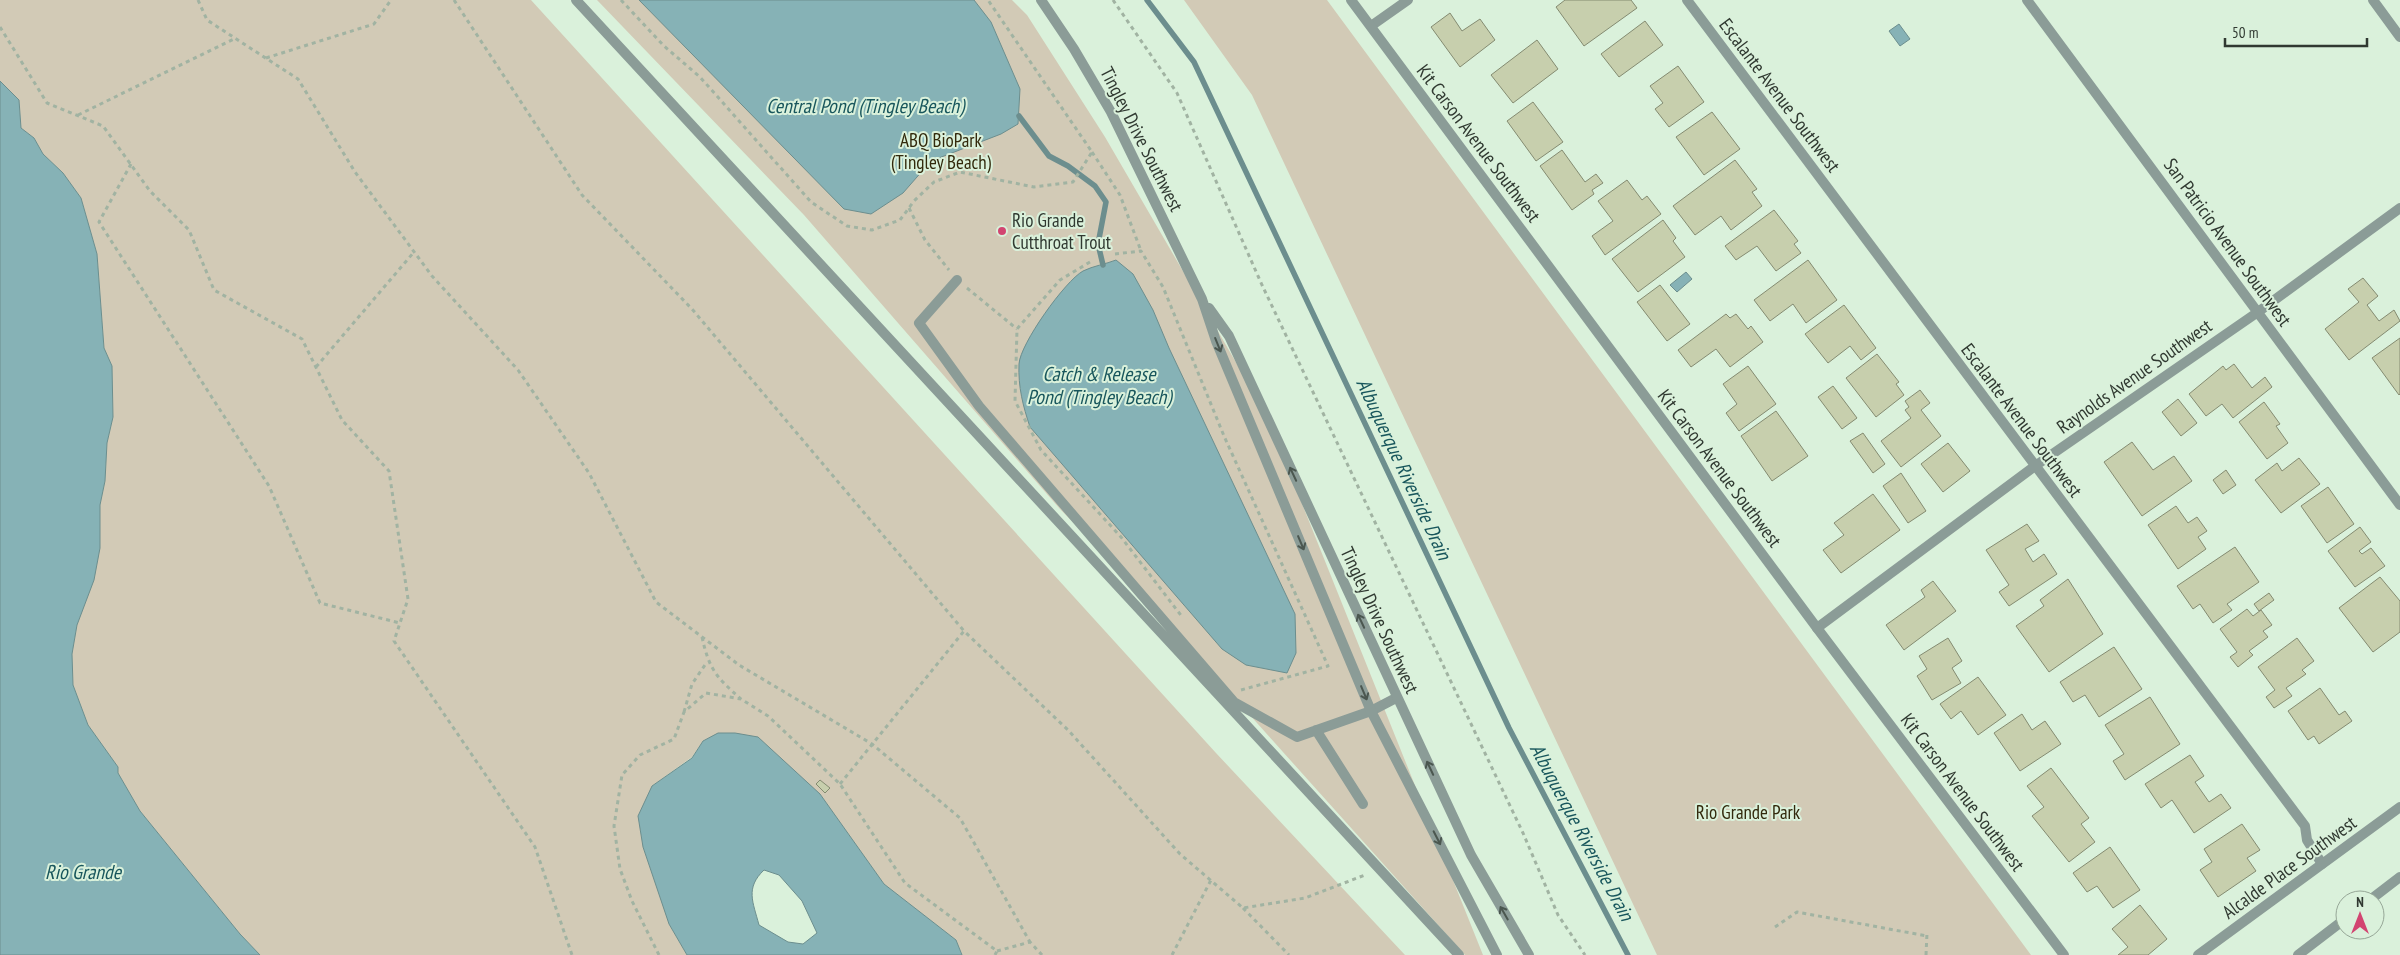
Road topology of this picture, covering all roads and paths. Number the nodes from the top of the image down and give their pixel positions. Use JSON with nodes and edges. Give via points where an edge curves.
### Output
{"nodes":[{"id":1,"x":198,"y":0,"type":"edge"},
{"id":2,"x":391,"y":0,"type":"edge"},
{"id":3,"x":454,"y":0,"type":"edge"},
{"id":4,"x":576,"y":0,"type":"edge"},
{"id":5,"x":621,"y":0,"type":"edge"},
{"id":6,"x":988,"y":0,"type":"edge"},
{"id":7,"x":1041,"y":0,"type":"edge"},
{"id":8,"x":1113,"y":0,"type":"edge"},
{"id":9,"x":1351,"y":0,"type":"edge"},
{"id":10,"x":1408,"y":0,"type":"edge"},
{"id":11,"x":1687,"y":0,"type":"edge"},
{"id":12,"x":2027,"y":0,"type":"edge"},
{"id":13,"x":2373,"y":0,"type":"edge"},
{"id":14,"x":1371,"y":26,"type":"junction"},
{"id":15,"x":0,"y":27,"type":"edge"},
{"id":16,"x":2400,"y":37,"type":"edge"},
{"id":17,"x":236,"y":38,"type":"junction"},
{"id":18,"x":266,"y":58,"type":"junction"},
{"id":19,"x":77,"y":115,"type":"junction"},
{"id":20,"x":1092,"y":152,"type":"junction"},
{"id":21,"x":131,"y":164,"type":"junction"},
{"id":22,"x":2400,"y":208,"type":"edge"},
{"id":23,"x":1142,"y":251,"type":"junction"},
{"id":24,"x":414,"y":252,"type":"junction"},
{"id":25,"x":1115,"y":254,"type":"dead end"},
{"id":26,"x":1090,"y":262,"type":"dead end"},
{"id":27,"x":957,"y":280,"type":"dead end"},
{"id":28,"x":1202,"y":299,"type":"junction"},
{"id":29,"x":2258,"y":312,"type":"junction"},
{"id":30,"x":316,"y":367,"type":"junction"},
{"id":31,"x":2035,"y":466,"type":"junction"},
{"id":32,"x":2400,"y":505,"type":"edge"},
{"id":33,"x":1184,"y":619,"type":"dead end"},
{"id":34,"x":400,"y":623,"type":"junction"},
{"id":35,"x":1817,"y":628,"type":"junction"},
{"id":36,"x":964,"y":631,"type":"junction"},
{"id":37,"x":702,"y":636,"type":"junction"},
{"id":38,"x":707,"y":662,"type":"junction"},
{"id":39,"x":1235,"y":684,"type":"dead end"},
{"id":40,"x":1396,"y":698,"type":"junction"},
{"id":41,"x":742,"y":699,"type":"junction"},
{"id":42,"x":1371,"y":711,"type":"junction"},
{"id":43,"x":684,"y":712,"type":"junction"},
{"id":44,"x":1316,"y":730,"type":"junction"},
{"id":45,"x":872,"y":744,"type":"junction"},
{"id":46,"x":840,"y":784,"type":"junction"},
{"id":47,"x":1363,"y":804,"type":"dead end"},
{"id":48,"x":2400,"y":806,"type":"edge"},
{"id":49,"x":2322,"y":864,"type":"junction"},
{"id":50,"x":1366,"y":874,"type":"dead end"},
{"id":51,"x":2400,"y":877,"type":"edge"},
{"id":52,"x":1211,"y":880,"type":"junction"},
{"id":53,"x":2383,"y":890,"type":"edge"},
{"id":54,"x":1243,"y":908,"type":"junction"},
{"id":55,"x":1775,"y":927,"type":"dead end"},
{"id":56,"x":2335,"y":927,"type":"edge"},
{"id":57,"x":1030,"y":942,"type":"junction"},
{"id":58,"x":996,"y":953,"type":"edge"},
{"id":59,"x":572,"y":955,"type":"edge"},
{"id":60,"x":659,"y":955,"type":"edge"},
{"id":61,"x":1042,"y":955,"type":"edge"},
{"id":62,"x":1172,"y":955,"type":"edge"},
{"id":63,"x":1289,"y":955,"type":"edge"},
{"id":64,"x":1459,"y":955,"type":"edge"},
{"id":65,"x":1497,"y":955,"type":"edge"},
{"id":66,"x":1528,"y":955,"type":"edge"},
{"id":67,"x":1585,"y":955,"type":"edge"},
{"id":68,"x":1926,"y":955,"type":"edge"},
{"id":69,"x":2064,"y":955,"type":"edge"},
{"id":70,"x":2198,"y":955,"type":"edge"},
{"id":71,"x":2298,"y":955,"type":"edge"}],
"edges":[{"from":1,"to":17,"type":"path","via":[[207,20]]},
{"from":2,"to":18,"type":"path","via":[[374,24]]},
{"from":3,"to":36,"type":"path","via":[[582,195],[692,309]]},
{"from":4,"to":64,"type":"street"},
{"from":5,"to":20,"type":"path","via":[[664,46],[700,77],[811,202],[847,226],[872,230],[900,220],[934,182],[960,172],[1034,187],[1073,182]]},
{"from":6,"to":20,"type":"path"},
{"from":7,"to":28,"type":"street","name":"Tingley Drive Southwest","via":[[1111,112]]},
{"from":8,"to":67,"type":"path","via":[[1177,93],[1262,285],[1523,833],[1558,915]]},
{"from":9,"to":14,"type":"street","name":"Kit Carson Avenue Southwest"},
{"from":10,"to":14,"type":"street"},
{"from":11,"to":31,"type":"street","name":"Escalante Avenue Southwest"},
{"from":12,"to":29,"type":"street","name":"San Patricio Avenue Southwest"},
{"from":13,"to":16,"type":"street"},
{"from":14,"to":35,"type":"street","name":"Kit Carson Avenue Southwest"},
{"from":15,"to":19,"type":"path","via":[[48,103]]},
{"from":17,"to":18,"type":"path"},
{"from":17,"to":19,"type":"path"},
{"from":18,"to":24,"type":"path","via":[[298,79],[356,172]]},
{"from":19,"to":21,"type":"path","via":[[103,126]]},
{"from":20,"to":23,"type":"path","via":[[1120,195]]},
{"from":21,"to":30,"type":"path","via":[[150,190],[189,230],[214,290],[302,339]]},
{"from":21,"to":34,"type":"path","via":[[99,222],[269,486],[320,603]]},
{"from":22,"to":29,"type":"street","name":"Raynolds Avenue Southwest"},
{"from":23,"to":25,"type":"path"},
{"from":23,"to":39,"type":"path","via":[[1163,287],[1224,436],[1328,666],[1240,690]]},
{"from":24,"to":30,"type":"path"},
{"from":24,"to":37,"type":"path","via":[[518,370],[589,473],[656,602]]},
{"from":26,"to":33,"type":"path","via":[[1060,280],[1017,329],[1015,400],[1041,450],[1121,537]]},
{"from":27,"to":44,"type":"street","via":[[919,323],[979,406],[1234,702],[1297,737]]},
{"from":40,"to":28,"type":"street","name":"Tingley Drive Southwest","one_way":true,"via":[[1229,336]]},
{"from":28,"to":42,"type":"street","name":"Tingley Drive Southwest","one_way":true,"via":[[1216,341]]},
{"from":29,"to":31,"type":"street","name":"Raynolds Avenue Southwest"},
{"from":29,"to":32,"type":"street","name":"San Patricio Avenue Southwest"},
{"from":30,"to":34,"type":"path","via":[[342,420],[389,471],[408,599]]},
{"from":31,"to":35,"type":"street","name":"Raynolds Avenue Southwest"},
{"from":31,"to":49,"type":"street","name":"Escalante Avenue Southwest","via":[[2305,826],[2307,840]]},
{"from":34,"to":59,"type":"path","via":[[394,642],[534,847]]},
{"from":35,"to":69,"type":"street","name":"Kit Carson Avenue Southwest"},
{"from":36,"to":45,"type":"path"},
{"from":36,"to":52,"type":"path","via":[[1068,730],[1180,854]]},
{"from":37,"to":38,"type":"path"},
{"from":37,"to":45,"type":"path","via":[[739,665]]},
{"from":38,"to":41,"type":"path","via":[[721,681]]},
{"from":38,"to":43,"type":"path","via":[[692,684]]},
{"from":40,"to":42,"type":"street"},
{"from":66,"to":40,"type":"street","name":"Tingley Drive Southwest","one_way":true,"via":[[1471,854]]},
{"from":41,"to":43,"type":"path","via":[[706,693]]},
{"from":41,"to":46,"type":"path","via":[[768,716]]},
{"from":42,"to":44,"type":"street"},
{"from":42,"to":65,"type":"street","name":"Tingley Drive Southwest","one_way":true},
{"from":43,"to":60,"type":"path","via":[[674,739],[640,755],[622,774],[614,826],[620,869]]},
{"from":44,"to":47,"type":"street"},
{"from":45,"to":46,"type":"path"},
{"from":45,"to":57,"type":"path","via":[[960,818]]},
{"from":46,"to":58,"type":"path","via":[[905,883]]},
{"from":48,"to":49,"type":"street","name":"Alcalde Place Southwest"},
{"from":49,"to":70,"type":"street","name":"Alcalde Place Southwest"},
{"from":50,"to":54,"type":"path","via":[[1306,898]]},
{"from":51,"to":53,"type":"street"},
{"from":52,"to":54,"type":"path"},
{"from":52,"to":62,"type":"path"},
{"from":54,"to":63,"type":"path"},
{"from":55,"to":68,"type":"path","via":[[1798,912],[1927,934]]},
{"from":56,"to":71,"type":"street"},
{"from":57,"to":58,"type":"path"},
{"from":57,"to":61,"type":"path"}]}
